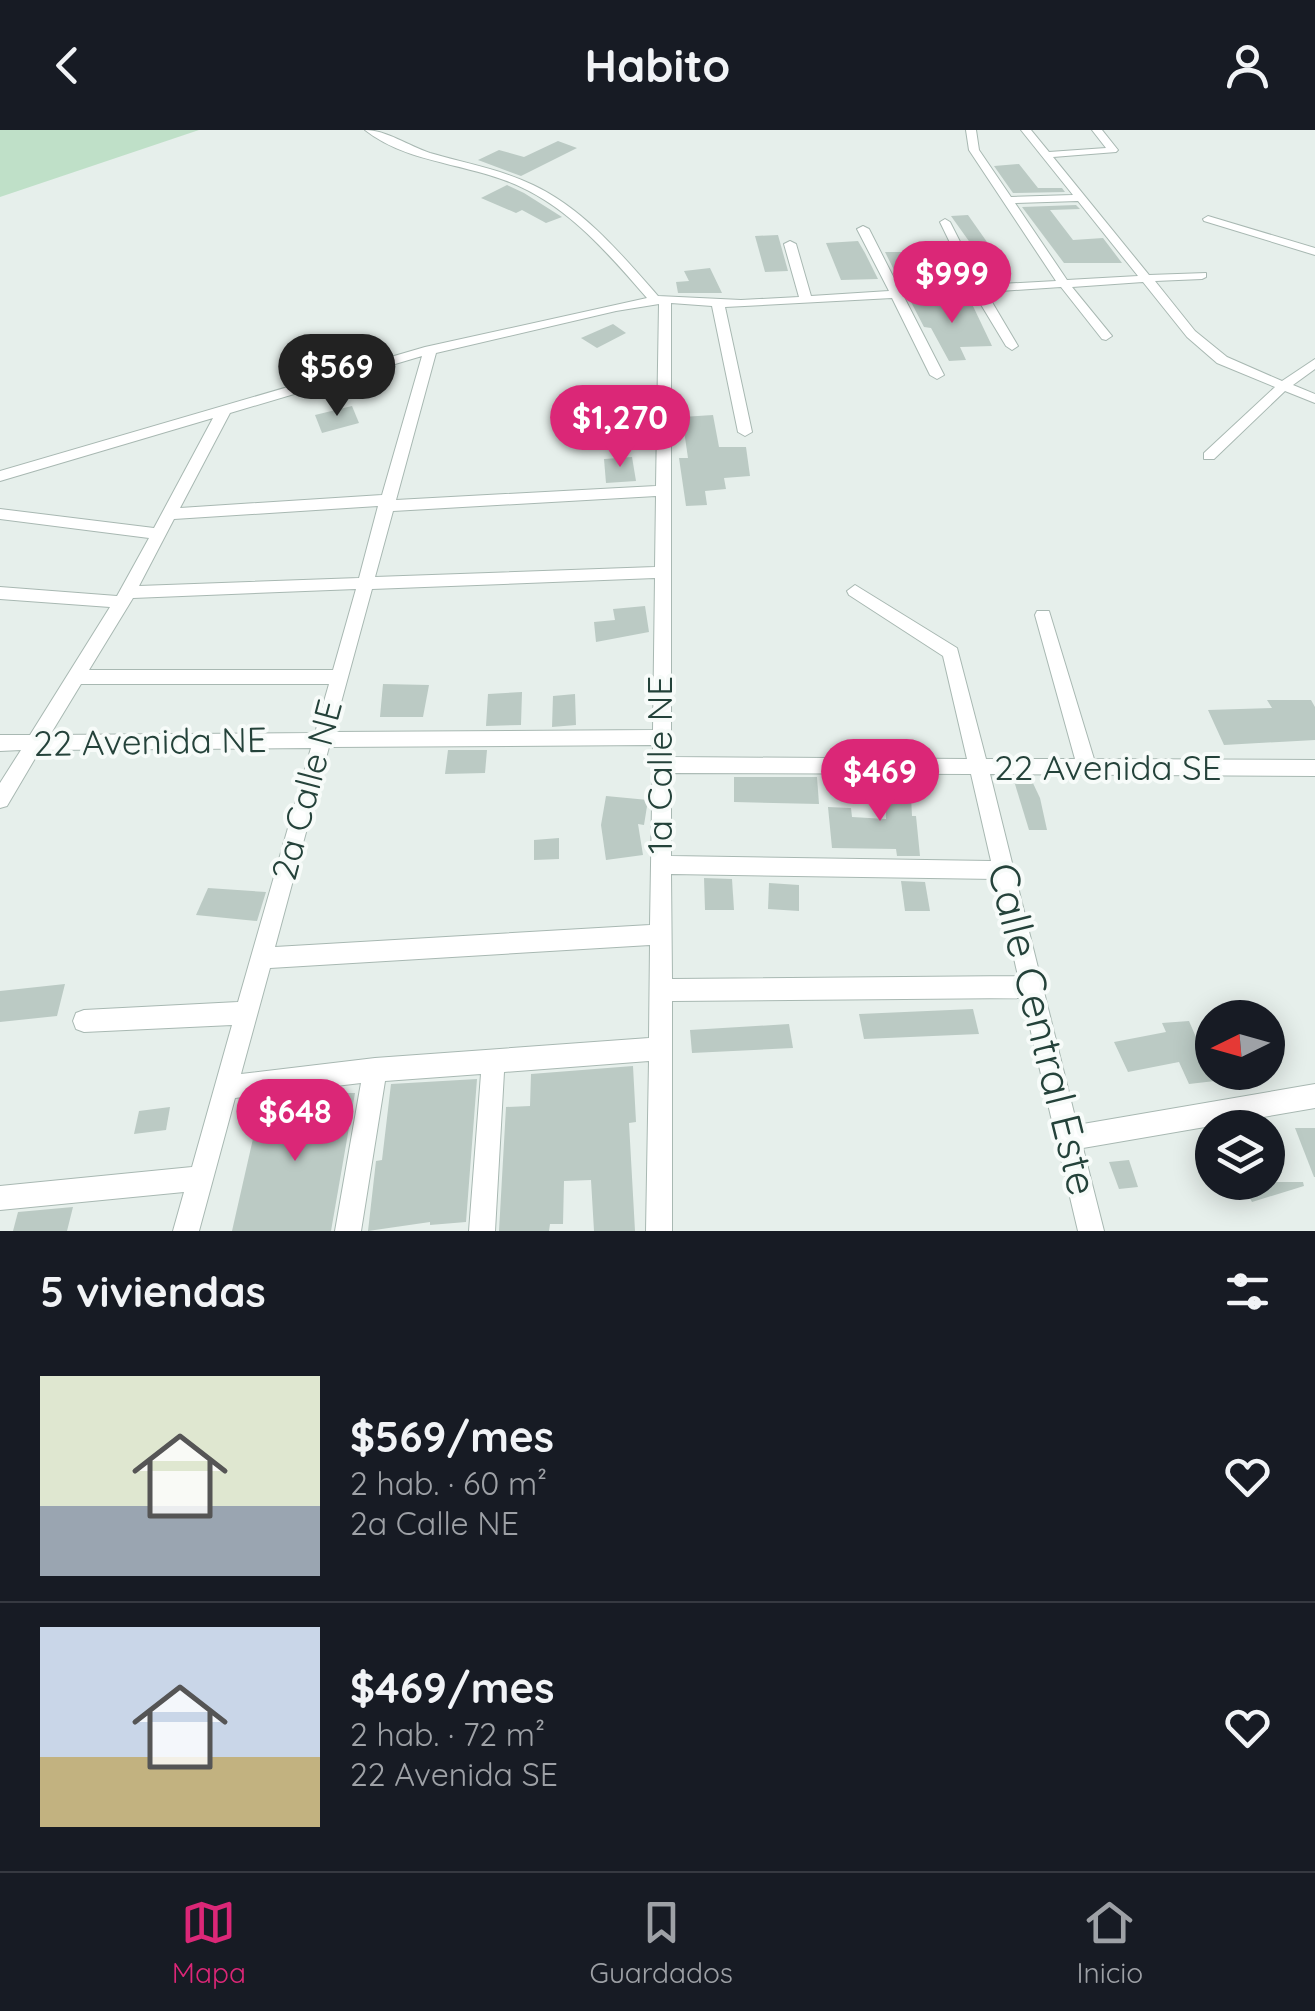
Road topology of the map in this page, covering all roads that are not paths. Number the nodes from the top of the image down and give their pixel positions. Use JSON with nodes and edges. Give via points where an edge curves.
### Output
{"nodes":[{"id":1,"x":370,"y":130,"type":"edge"},
{"id":2,"x":971,"y":130,"type":"edge"},
{"id":3,"x":1026,"y":130,"type":"edge"},
{"id":4,"x":1097,"y":130,"type":"edge"},
{"id":5,"x":1044,"y":156,"type":"junction"},
{"id":6,"x":1078,"y":198,"type":"junction"},
{"id":7,"x":1008,"y":200,"type":"junction"},
{"id":8,"x":1208,"y":219,"type":"dead end"},
{"id":9,"x":946,"y":222,"type":"dead end"},
{"id":10,"x":863,"y":230,"type":"dead end"},
{"id":11,"x":790,"y":244,"type":"dead end"},
{"id":12,"x":1315,"y":252,"type":"edge"},
{"id":13,"x":1202,"y":275,"type":"dead end"},
{"id":14,"x":1146,"y":278,"type":"junction"},
{"id":15,"x":1064,"y":284,"type":"junction"},
{"id":16,"x":978,"y":289,"type":"junction"},
{"id":17,"x":898,"y":294,"type":"junction"},
{"id":18,"x":660,"y":299,"type":"junction"},
{"id":19,"x":806,"y":300,"type":"junction"},
{"id":20,"x":718,"y":304,"type":"junction"},
{"id":21,"x":1106,"y":336,"type":"dead end"},
{"id":22,"x":1012,"y":346,"type":"dead end"},
{"id":23,"x":430,"y":350,"type":"junction"},
{"id":24,"x":1315,"y":363,"type":"edge"},
{"id":25,"x":937,"y":375,"type":"dead end"},
{"id":26,"x":1282,"y":387,"type":"junction"},
{"id":27,"x":1315,"y":399,"type":"edge"},
{"id":28,"x":224,"y":411,"type":"junction"},
{"id":29,"x":745,"y":432,"type":"dead end"},
{"id":30,"x":1209,"y":456,"type":"dead end"},
{"id":31,"x":0,"y":476,"type":"edge"},
{"id":32,"x":662,"y":491,"type":"junction"},
{"id":33,"x":386,"y":503,"type":"junction"},
{"id":34,"x":0,"y":514,"type":"edge"},
{"id":35,"x":172,"y":514,"type":"junction"},
{"id":36,"x":161,"y":534,"type":"junction"},
{"id":37,"x":661,"y":572,"type":"junction"},
{"id":38,"x":364,"y":586,"type":"junction"},
{"id":39,"x":0,"y":592,"type":"edge"},
{"id":40,"x":856,"y":592,"type":"dead end"},
{"id":41,"x":125,"y":597,"type":"junction"},
{"id":42,"x":1043,"y":615,"type":"dead end"},
{"id":43,"x":77,"y":677,"type":"junction"},
{"id":44,"x":339,"y":677,"type":"junction"},
{"id":45,"x":661,"y":737,"type":"junction"},
{"id":46,"x":321,"y":740,"type":"junction"},
{"id":47,"x":0,"y":743,"type":"edge"},
{"id":48,"x":36,"y":743,"type":"junction"},
{"id":49,"x":660,"y":765,"type":"junction"},
{"id":50,"x":980,"y":768,"type":"junction"},
{"id":51,"x":1087,"y":768,"type":"junction"},
{"id":52,"x":1315,"y":768,"type":"edge"},
{"id":53,"x":0,"y":800,"type":"edge"},
{"id":54,"x":660,"y":865,"type":"junction"},
{"id":55,"x":1004,"y":870,"type":"junction"},
{"id":56,"x":660,"y":934,"type":"junction"},
{"id":57,"x":262,"y":958,"type":"junction"},
{"id":58,"x":1034,"y":988,"type":"junction"},
{"id":59,"x":660,"y":990,"type":"junction"},
{"id":60,"x":246,"y":1013,"type":"junction"},
{"id":61,"x":84,"y":1021,"type":"dead end"},
{"id":62,"x":660,"y":1049,"type":"junction"},
{"id":63,"x":493,"y":1062,"type":"junction"},
{"id":64,"x":375,"y":1070,"type":"junction"},
{"id":65,"x":226,"y":1087,"type":"junction"},
{"id":66,"x":1315,"y":1096,"type":"edge"},
{"id":67,"x":1069,"y":1138,"type":"junction"},
{"id":68,"x":201,"y":1178,"type":"junction"},
{"id":69,"x":0,"y":1198,"type":"edge"},
{"id":70,"x":186,"y":1231,"type":"edge"},
{"id":71,"x":348,"y":1231,"type":"edge"},
{"id":72,"x":482,"y":1231,"type":"edge"},
{"id":73,"x":659,"y":1231,"type":"edge"},
{"id":74,"x":1092,"y":1231,"type":"edge"}],
"edges":[{"from":1,"to":18,"type":"street","via":[[390,143],[511,178],[561,202]]},
{"from":2,"to":7,"type":"street","via":[[974,150]]},
{"from":3,"to":5,"type":"street"},
{"from":4,"to":5,"type":"street","via":[[1113,150]]},
{"from":5,"to":6,"type":"street"},
{"from":6,"to":7,"type":"street"},
{"from":6,"to":14,"type":"street"},
{"from":7,"to":15,"type":"street"},
{"from":8,"to":12,"type":"street"},
{"from":9,"to":16,"type":"street"},
{"from":10,"to":17,"type":"street"},
{"from":11,"to":19,"type":"street"},
{"from":13,"to":14,"type":"street"},
{"from":14,"to":15,"type":"street"},
{"from":14,"to":26,"type":"street","via":[[1191,334],[1222,360]]},
{"from":15,"to":16,"type":"street"},
{"from":15,"to":21,"type":"street"},
{"from":16,"to":17,"type":"street"},
{"from":16,"to":22,"type":"street"},
{"from":17,"to":19,"type":"street"},
{"from":17,"to":25,"type":"street"},
{"from":18,"to":20,"type":"street"},
{"from":18,"to":23,"type":"street"},
{"from":18,"to":32,"type":"street","name":"1a Calle NE"},
{"from":19,"to":20,"type":"street"},
{"from":20,"to":29,"type":"street"},
{"from":23,"to":28,"type":"street"},
{"from":23,"to":33,"type":"street","name":"2a Calle NE"},
{"from":24,"to":26,"type":"street"},
{"from":26,"to":27,"type":"street"},
{"from":26,"to":30,"type":"street"},
{"from":28,"to":31,"type":"street"},
{"from":28,"to":35,"type":"street"},
{"from":32,"to":33,"type":"street"},
{"from":32,"to":37,"type":"street","name":"1a Calle NE"},
{"from":33,"to":35,"type":"street"},
{"from":33,"to":38,"type":"street","name":"2a Calle NE"},
{"from":34,"to":36,"type":"street"},
{"from":35,"to":36,"type":"street"},
{"from":36,"to":41,"type":"street"},
{"from":37,"to":38,"type":"street"},
{"from":37,"to":45,"type":"street","name":"1a Calle NE"},
{"from":38,"to":41,"type":"street"},
{"from":38,"to":44,"type":"street","name":"2a Calle NE"},
{"from":39,"to":41,"type":"street"},
{"from":40,"to":50,"type":"street","name":"Calle Central Este","via":[[951,653]]},
{"from":41,"to":43,"type":"street"},
{"from":42,"to":51,"type":"street"},
{"from":43,"to":44,"type":"street"},
{"from":43,"to":48,"type":"street"},
{"from":44,"to":46,"type":"street","name":"2a Calle NE"},
{"from":45,"to":46,"type":"street","name":"22 Avenida NE"},
{"from":45,"to":49,"type":"street","name":"1a Calle NE"},
{"from":46,"to":48,"type":"street","name":"22 Avenida NE"},
{"from":46,"to":57,"type":"street","name":"2a Calle NE"},
{"from":47,"to":48,"type":"street","name":"22 Avenida NE"},
{"from":48,"to":53,"type":"street"},
{"from":49,"to":50,"type":"street","name":"22 Avenida SE"},
{"from":49,"to":54,"type":"street","name":"1a Calle NE"},
{"from":50,"to":51,"type":"street","name":"22 Avenida SE"},
{"from":50,"to":55,"type":"street","name":"Calle Central Este"},
{"from":51,"to":52,"type":"street","name":"22 Avenida SE"},
{"from":54,"to":55,"type":"street"},
{"from":54,"to":56,"type":"street","name":"1a Calle NE"},
{"from":55,"to":58,"type":"street","name":"Calle Central Este"},
{"from":56,"to":57,"type":"street"},
{"from":56,"to":59,"type":"street","name":"1a Calle NE"},
{"from":57,"to":60,"type":"street","name":"2a Calle NE"},
{"from":58,"to":59,"type":"street"},
{"from":58,"to":67,"type":"street","name":"Calle Central Este"},
{"from":59,"to":62,"type":"street","name":"1a Calle NE"},
{"from":60,"to":61,"type":"street"},
{"from":60,"to":65,"type":"street","name":"2a Calle NE"},
{"from":62,"to":63,"type":"street"},
{"from":62,"to":73,"type":"street","name":"1a Calle NE"},
{"from":63,"to":64,"type":"street"},
{"from":63,"to":72,"type":"street"},
{"from":64,"to":65,"type":"street"},
{"from":64,"to":71,"type":"street"},
{"from":65,"to":68,"type":"street","name":"2a Calle NE"},
{"from":66,"to":67,"type":"street"},
{"from":67,"to":74,"type":"street","name":"Calle Central Este"},
{"from":68,"to":69,"type":"street"},
{"from":68,"to":70,"type":"street","name":"2a Calle NE"}]}
